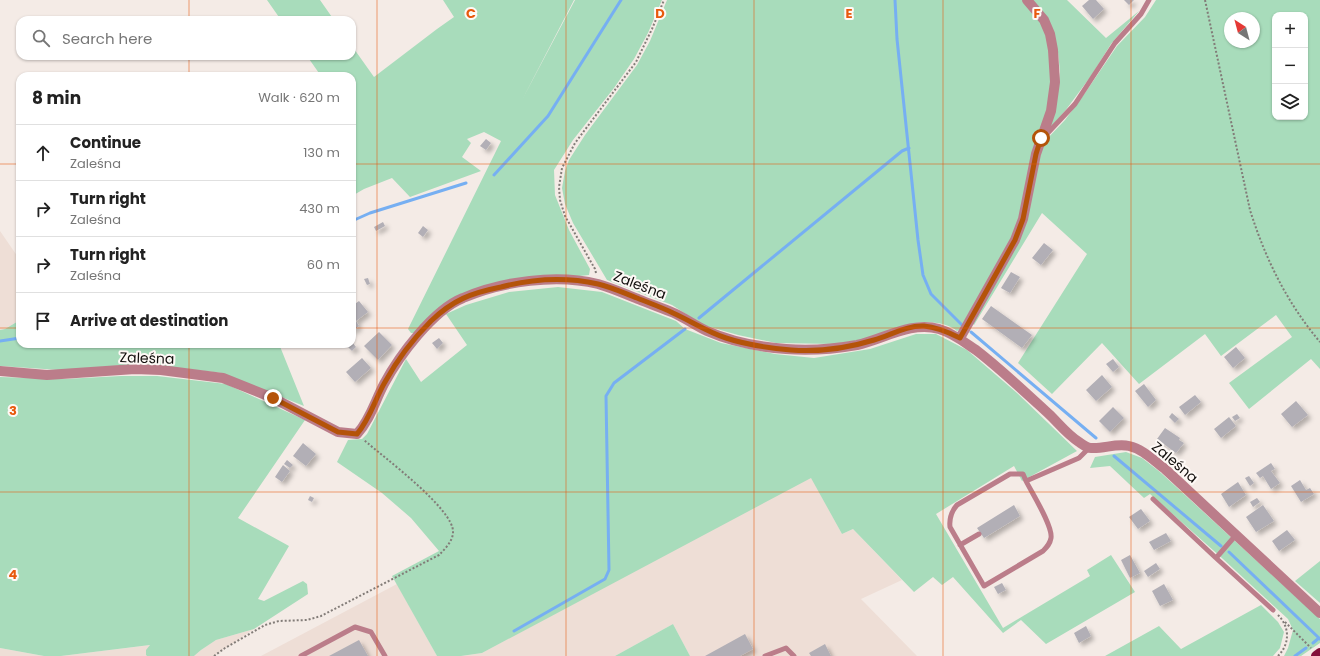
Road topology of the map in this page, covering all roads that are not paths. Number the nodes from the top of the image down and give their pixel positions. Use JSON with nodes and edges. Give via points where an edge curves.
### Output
{"nodes":[{"id":1,"x":1027,"y":0,"type":"edge"},
{"id":2,"x":1149,"y":0,"type":"edge"},
{"id":3,"x":1041,"y":138,"type":"junction"},
{"id":4,"x":960,"y":338,"type":"junction"},
{"id":5,"x":0,"y":371,"type":"edge"},
{"id":6,"x":1089,"y":448,"type":"junction"},
{"id":7,"x":1026,"y":481,"type":"junction"},
{"id":8,"x":1153,"y":499,"type":"dead end"},
{"id":9,"x":979,"y":534,"type":"dead end"},
{"id":10,"x":1237,"y":535,"type":"junction"},
{"id":11,"x":960,"y":545,"type":"junction"},
{"id":12,"x":1216,"y":558,"type":"junction"},
{"id":13,"x":1273,"y":610,"type":"road end"},
{"id":14,"x":1320,"y":613,"type":"edge"},
{"id":15,"x":1320,"y":653,"type":"edge"},
{"id":16,"x":301,"y":656,"type":"edge"},
{"id":17,"x":385,"y":656,"type":"edge"},
{"id":18,"x":765,"y":656,"type":"edge"},
{"id":19,"x":794,"y":656,"type":"edge"},
{"id":20,"x":1317,"y":656,"type":"edge"}],
"edges":[{"from":1,"to":3,"type":"street","via":[[1044,20],[1053,50],[1055,82],[1051,111]]},
{"from":2,"to":3,"type":"lane","via":[[1141,14],[1114,43],[1075,104]]},
{"from":3,"to":4,"type":"street","via":[[1023,219],[1015,240]]},
{"from":4,"to":5,"type":"street","name":"Zaleśna","via":[[948,332],[922,326],[856,345],[804,351],[780,349],[726,338],[674,313],[598,284],[572,280],[510,284],[462,298],[447,307],[417,336],[384,383],[364,426],[357,434],[338,432],[273,398],[223,378],[135,369],[47,375]]},
{"from":4,"to":6,"type":"street","name":"Zaleśna","via":[[1012,379],[1076,440]]},
{"from":6,"to":7,"type":"lane","via":[[1079,458]]},
{"from":6,"to":10,"type":"street","name":"Zaleśna","via":[[1120,445],[1132,446],[1143,452]]},
{"from":7,"to":11,"type":"lane","via":[[1023,474],[1010,474],[957,505],[952,512],[950,527]]},
{"from":7,"to":11,"type":"lane","via":[[1050,528],[1049,546],[984,586]]},
{"from":8,"to":12,"type":"lane"},
{"from":9,"to":11,"type":"lane"},
{"from":10,"to":12,"type":"lane"},
{"from":10,"to":14,"type":"street","name":"Zaleśna"},
{"from":12,"to":13,"type":"lane"},
{"from":15,"to":20,"type":"main road"},
{"from":16,"to":17,"type":"lane","via":[[355,627],[371,632]]},
{"from":18,"to":19,"type":"lane","via":[[786,648]]}]}
